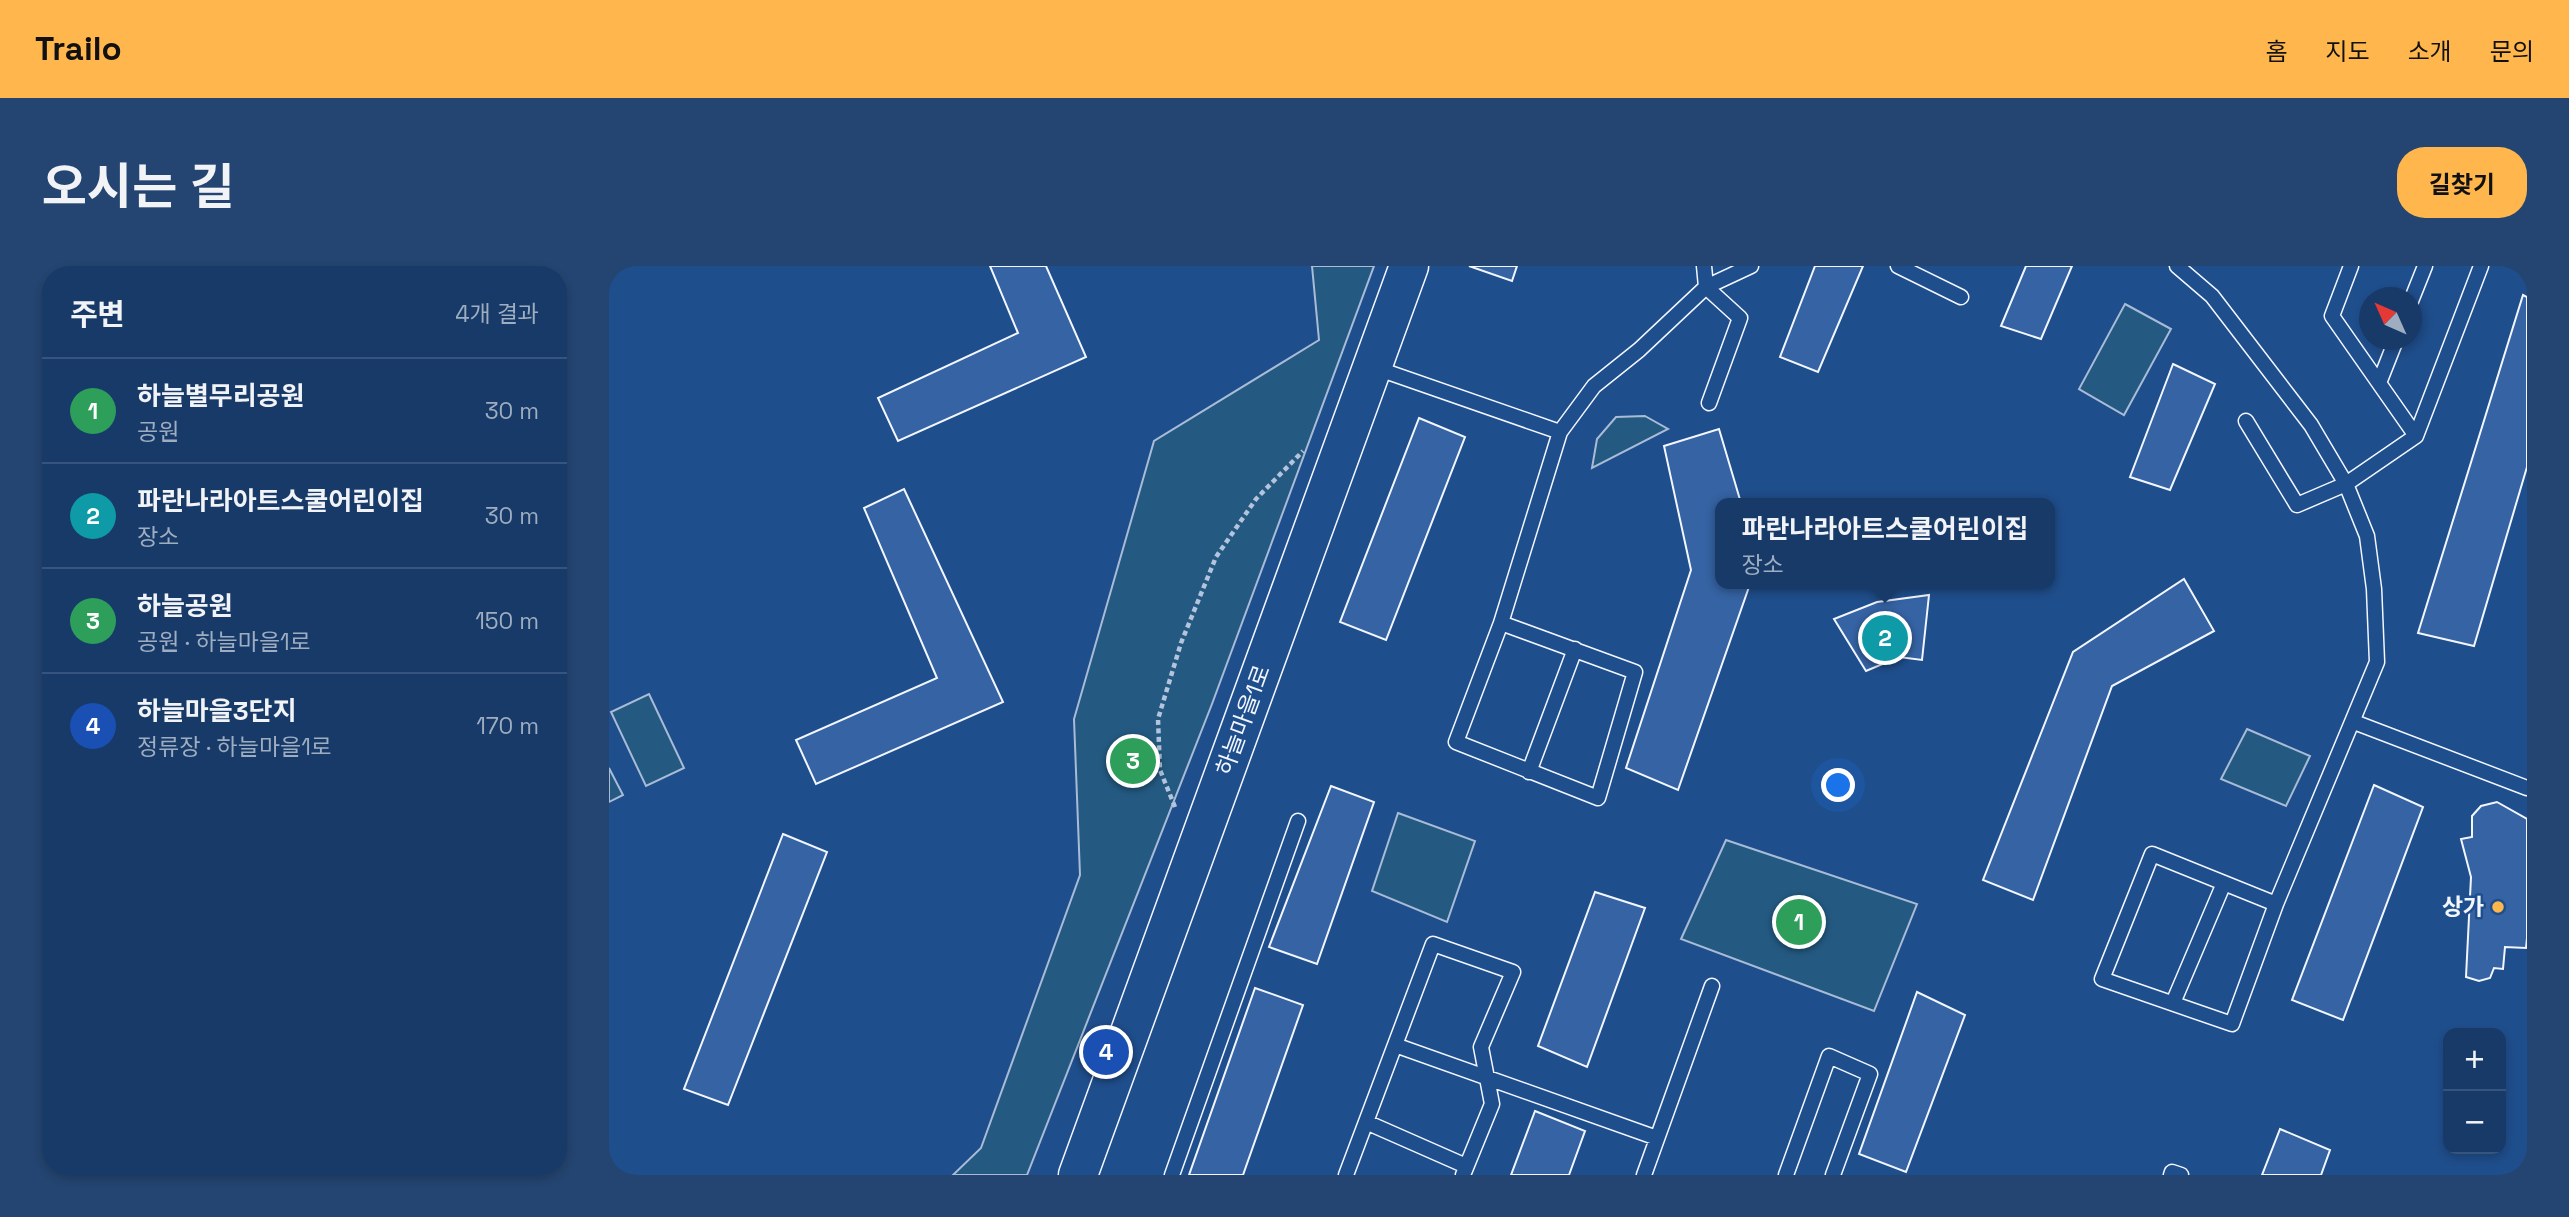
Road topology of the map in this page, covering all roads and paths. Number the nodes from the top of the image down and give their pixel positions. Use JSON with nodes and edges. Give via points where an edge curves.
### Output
{"nodes":[{"id":1,"x":1409,"y":266,"type":"edge"},
{"id":2,"x":1704,"y":266,"type":"edge"},
{"id":3,"x":1751,"y":266,"type":"edge"},
{"id":4,"x":1898,"y":266,"type":"edge"},
{"id":5,"x":2177,"y":266,"type":"edge"},
{"id":6,"x":2351,"y":266,"type":"edge"},
{"id":7,"x":2425,"y":266,"type":"edge"},
{"id":8,"x":2481,"y":266,"type":"edge"},
{"id":9,"x":1706,"y":287,"type":"junction"},
{"id":10,"x":2417,"y":287,"type":"edge"},
{"id":11,"x":1961,"y":297,"type":"dead end"},
{"id":12,"x":2392,"y":350,"type":"edge"},
{"id":13,"x":1371,"y":366,"type":"junction"},
{"id":14,"x":2379,"y":383,"type":"junction"},
{"id":15,"x":1709,"y":404,"type":"dead end"},
{"id":16,"x":2246,"y":421,"type":"dead end"},
{"id":17,"x":1560,"y":432,"type":"junction"},
{"id":18,"x":2416,"y":436,"type":"junction"},
{"id":19,"x":1307,"y":447,"type":"dead end"},
{"id":20,"x":2346,"y":484,"type":"junction"},
{"id":21,"x":1501,"y":622,"type":"junction"},
{"id":22,"x":1575,"y":649,"type":"junction"},
{"id":23,"x":2354,"y":722,"type":"junction"},
{"id":24,"x":1529,"y":772,"type":"junction"},
{"id":25,"x":2527,"y":788,"type":"edge"},
{"id":26,"x":1179,"y":814,"type":"dead end"},
{"id":27,"x":1298,"y":821,"type":"dead end"},
{"id":28,"x":2224,"y":883,"type":"junction"},
{"id":29,"x":2276,"y":904,"type":"junction"},
{"id":30,"x":1712,"y":986,"type":"dead end"},
{"id":31,"x":2173,"y":1003,"type":"junction"},
{"id":32,"x":1395,"y":1045,"type":"junction"},
{"id":33,"x":1485,"y":1075,"type":"junction"},
{"id":34,"x":1366,"y":1122,"type":"junction"},
{"id":35,"x":1657,"y":1138,"type":"junction"},
{"id":36,"x":1464,"y":1171,"type":"edge"},
{"id":37,"x":1077,"y":1175,"type":"edge"},
{"id":38,"x":1172,"y":1175,"type":"edge"},
{"id":39,"x":1346,"y":1175,"type":"edge"},
{"id":40,"x":1644,"y":1175,"type":"edge"},
{"id":41,"x":1786,"y":1175,"type":"edge"},
{"id":42,"x":1833,"y":1175,"type":"edge"},
{"id":43,"x":2171,"y":1175,"type":"edge"},
{"id":44,"x":2181,"y":1175,"type":"edge"}],
"edges":[{"from":1,"to":13,"type":"street","name":"하늘마을1로"},
{"from":2,"to":9,"type":"lane"},
{"from":3,"to":9,"type":"lane"},
{"from":4,"to":11,"type":"lane"},
{"from":5,"to":20,"type":"lane","via":[[2212,296],[2264,361],[2311,425]]},
{"from":6,"to":14,"type":"lane","via":[[2332,316]]},
{"from":7,"to":10,"type":"lane"},
{"from":8,"to":18,"type":"lane"},
{"from":9,"to":15,"type":"lane","via":[[1740,318]]},
{"from":9,"to":17,"type":"lane","via":[[1594,386]]},
{"from":12,"to":14,"type":"lane"},
{"from":13,"to":17,"type":"lane"},
{"from":13,"to":37,"type":"street","name":"하늘마을1로"},
{"from":14,"to":18,"type":"lane"},
{"from":16,"to":20,"type":"lane","via":[[2297,505]]},
{"from":17,"to":21,"type":"lane"},
{"from":18,"to":20,"type":"lane"},
{"from":19,"to":26,"type":"path","via":[[1256,499],[1216,557],[1181,643],[1158,719],[1160,770]]},
{"from":20,"to":23,"type":"lane","via":[[2367,536],[2375,589],[2377,662]]},
{"from":21,"to":22,"type":"lane"},
{"from":21,"to":24,"type":"lane","via":[[1456,742]]},
{"from":22,"to":24,"type":"lane"},
{"from":22,"to":24,"type":"lane","via":[[1635,672],[1598,798]]},
{"from":23,"to":25,"type":"lane"},
{"from":23,"to":29,"type":"lane"},
{"from":27,"to":38,"type":"lane"},
{"from":28,"to":29,"type":"lane"},
{"from":28,"to":31,"type":"lane"},
{"from":28,"to":31,"type":"lane","via":[[2151,854],[2102,979]]},
{"from":29,"to":31,"type":"lane","via":[[2232,1024]]},
{"from":30,"to":35,"type":"lane"},
{"from":32,"to":33,"type":"lane"},
{"from":32,"to":33,"type":"lane","via":[[1433,944],[1513,972],[1481,1047]]},
{"from":32,"to":34,"type":"lane"},
{"from":33,"to":35,"type":"lane"},
{"from":33,"to":36,"type":"lane","via":[[1492,1104]]},
{"from":34,"to":36,"type":"lane"},
{"from":34,"to":39,"type":"lane"},
{"from":35,"to":40,"type":"lane"},
{"from":41,"to":42,"type":"lane","via":[[1829,1056],[1870,1074]]},
{"from":43,"to":44,"type":"lane"}]}
